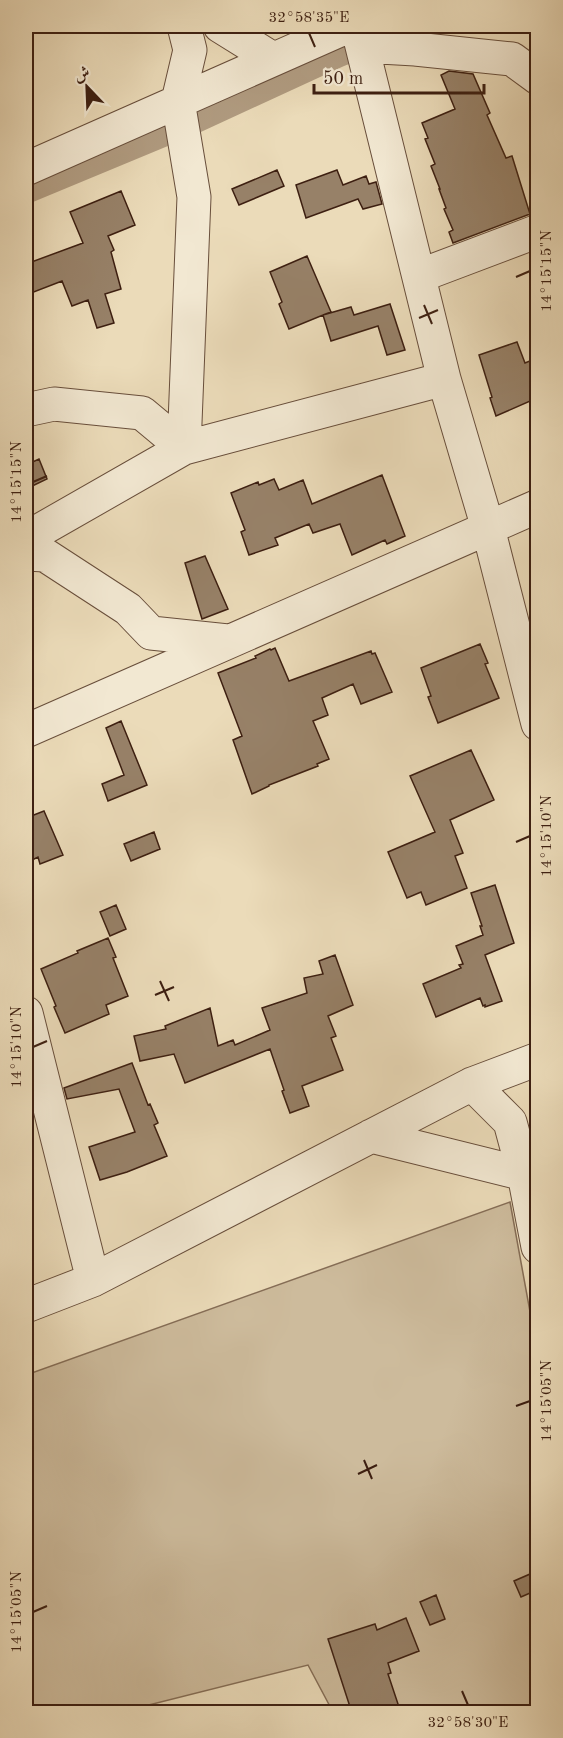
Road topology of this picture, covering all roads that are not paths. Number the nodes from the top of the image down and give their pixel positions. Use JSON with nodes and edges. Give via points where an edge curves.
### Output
{"nodes":[{"id":1,"x":184,"y":26,"type":"edge"},
{"id":2,"x":220,"y":26,"type":"edge"},
{"id":3,"x":356,"y":32,"type":"edge"},
{"id":4,"x":273,"y":59,"type":"junction"},
{"id":5,"x":537,"y":78,"type":"edge"},
{"id":6,"x":178,"y":101,"type":"junction"},
{"id":7,"x":26,"y":168,"type":"edge"},
{"id":8,"x":537,"y":231,"type":"edge"},
{"id":9,"x":418,"y":276,"type":"junction"},
{"id":10,"x":444,"y":379,"type":"junction"},
{"id":11,"x":26,"y":410,"type":"edge"},
{"id":12,"x":184,"y":448,"type":"junction"},
{"id":13,"x":537,"y":506,"type":"edge"},
{"id":14,"x":488,"y":528,"type":"junction"},
{"id":15,"x":26,"y":536,"type":"edge"},
{"id":16,"x":26,"y":554,"type":"edge"},
{"id":17,"x":230,"y":641,"type":"junction"},
{"id":18,"x":535,"y":707,"type":"edge"},
{"id":19,"x":26,"y":731,"type":"edge"},
{"id":20,"x":26,"y":1013,"type":"edge"},
{"id":21,"x":537,"y":1059,"type":"edge"},
{"id":22,"x":472,"y":1084,"type":"junction"},
{"id":23,"x":371,"y":1136,"type":"junction"},
{"id":24,"x":531,"y":1181,"type":"edge"},
{"id":25,"x":537,"y":1247,"type":"edge"},
{"id":26,"x":93,"y":1280,"type":"junction"},
{"id":27,"x":26,"y":1306,"type":"edge"}],
"edges":[{"from":1,"to":6,"type":"street","via":[[190,50]]},
{"from":2,"to":4,"type":"street"},
{"from":3,"to":4,"type":"street"},
{"from":3,"to":5,"type":"street","via":[[415,49],[512,59]]},
{"from":3,"to":9,"type":"street"},
{"from":4,"to":6,"type":"street"},
{"from":6,"to":7,"type":"street"},
{"from":6,"to":12,"type":"street","via":[[194,197]]},
{"from":8,"to":9,"type":"street"},
{"from":9,"to":10,"type":"street"},
{"from":10,"to":12,"type":"street"},
{"from":10,"to":14,"type":"street"},
{"from":11,"to":12,"type":"street","via":[[54,404],[142,413]]},
{"from":12,"to":15,"type":"street"},
{"from":13,"to":14,"type":"street"},
{"from":14,"to":17,"type":"street"},
{"from":14,"to":18,"type":"street"},
{"from":16,"to":17,"type":"street","via":[[45,555],[128,609],[151,633]]},
{"from":17,"to":19,"type":"street"},
{"from":20,"to":26,"type":"street"},
{"from":21,"to":22,"type":"street"},
{"from":22,"to":23,"type":"street"},
{"from":22,"to":24,"type":"street","via":[[510,1122]]},
{"from":23,"to":24,"type":"street"},
{"from":23,"to":26,"type":"street"},
{"from":24,"to":25,"type":"street"},
{"from":26,"to":27,"type":"street"}]}
